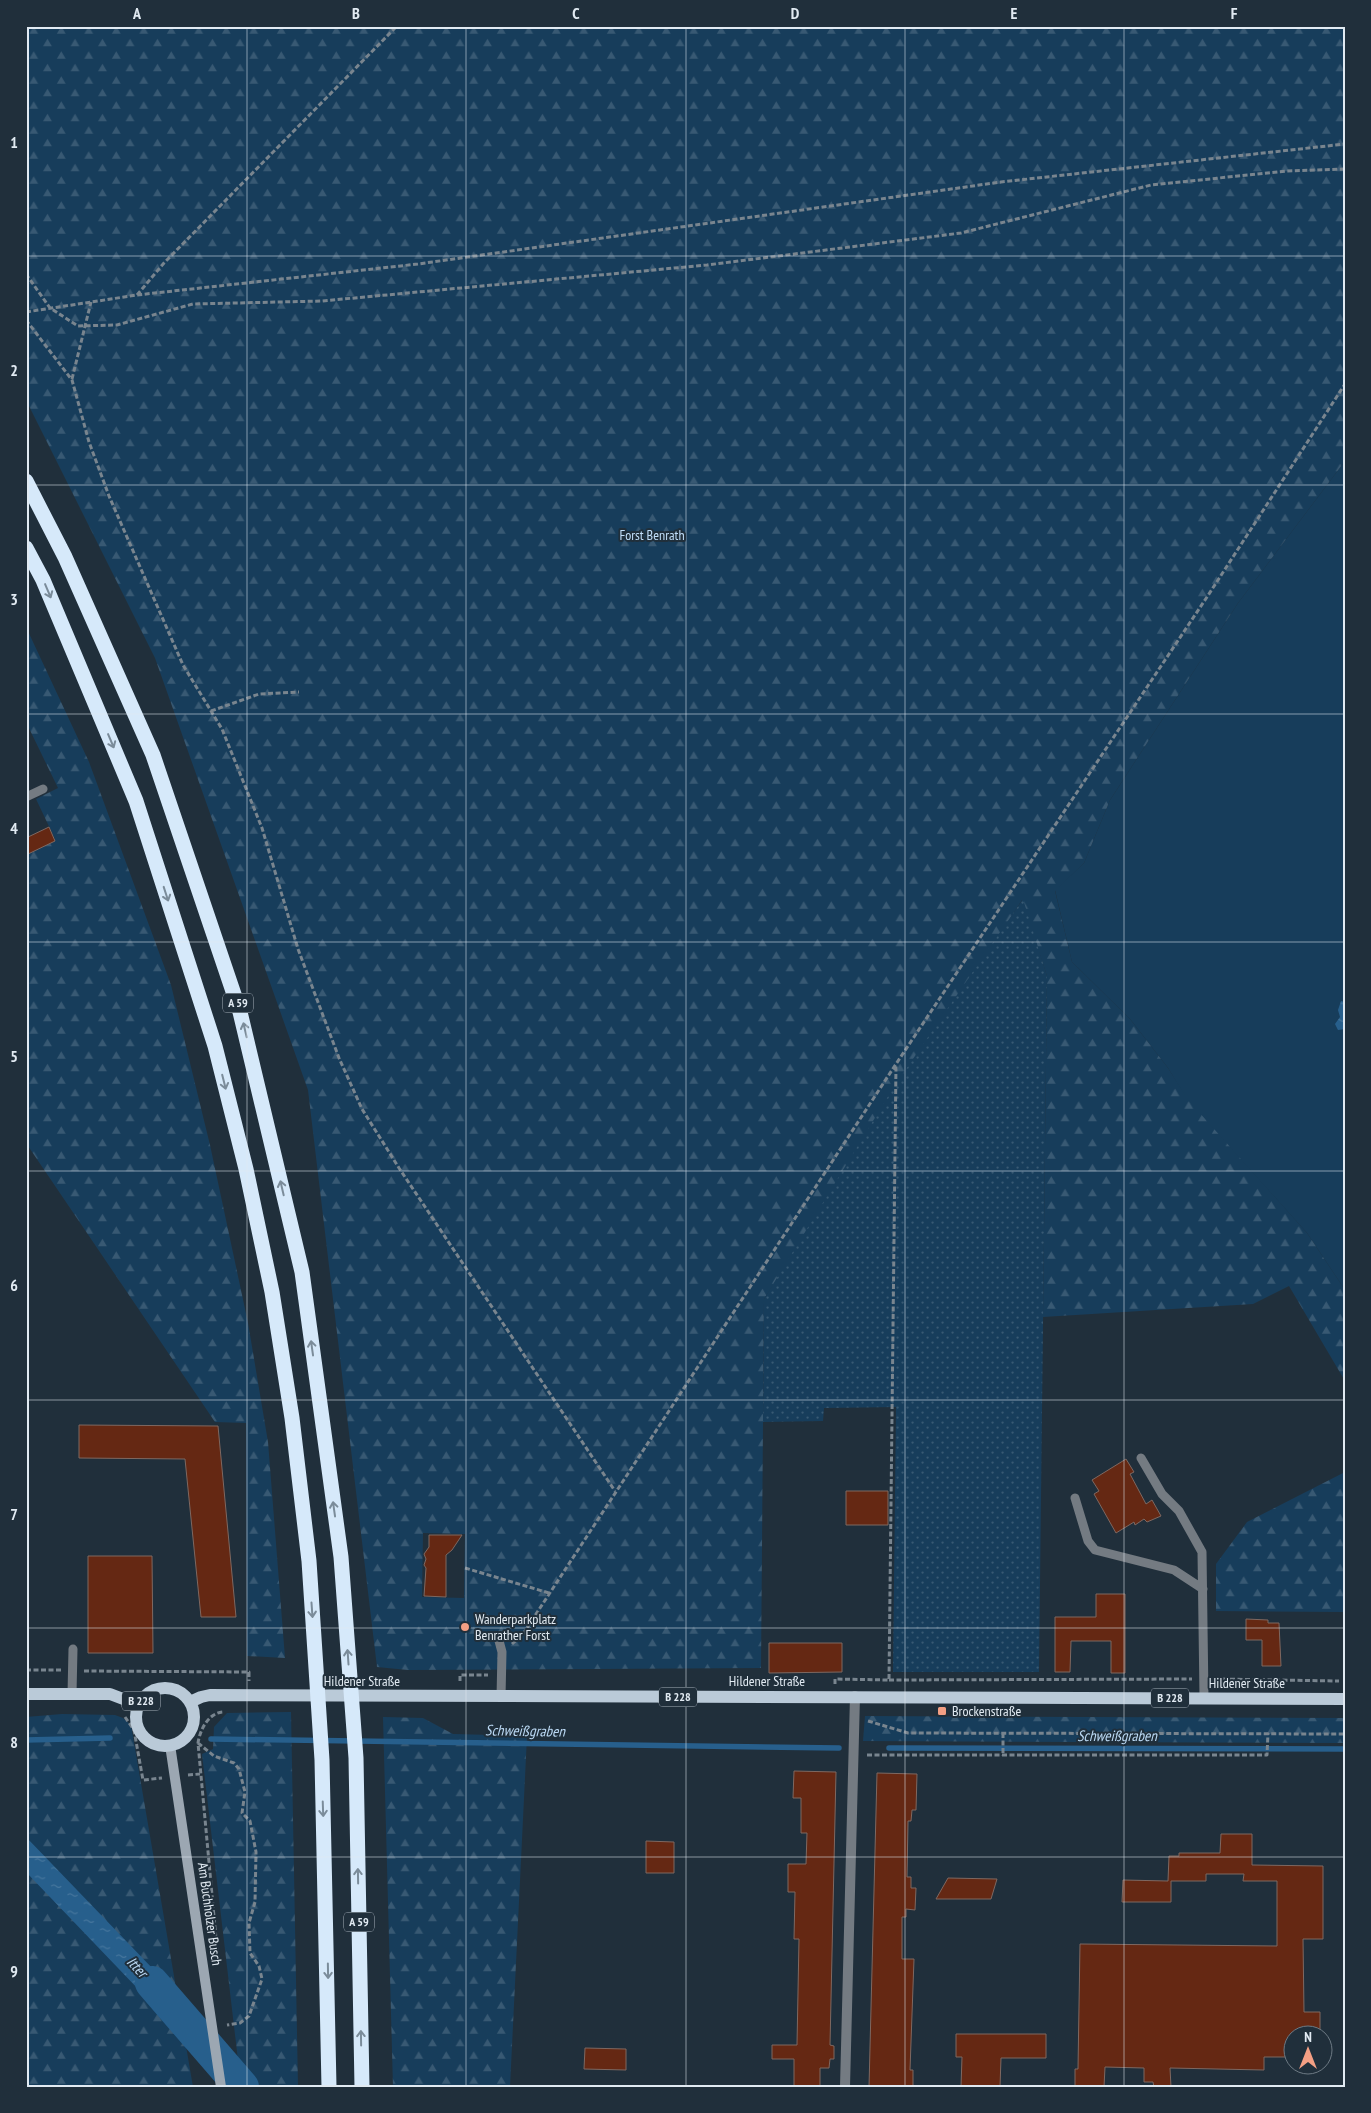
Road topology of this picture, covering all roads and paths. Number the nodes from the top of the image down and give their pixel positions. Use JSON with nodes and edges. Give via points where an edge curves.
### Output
{"nodes":[{"id":1,"x":397,"y":26,"type":"edge"},
{"id":2,"x":1345,"y":144,"type":"edge"},
{"id":3,"x":1345,"y":169,"type":"edge"},
{"id":4,"x":26,"y":274,"type":"edge"},
{"id":5,"x":137,"y":295,"type":"junction"},
{"id":6,"x":91,"y":302,"type":"junction"},
{"id":7,"x":50,"y":308,"type":"junction"},
{"id":8,"x":26,"y":312,"type":"edge"},
{"id":9,"x":26,"y":320,"type":"edge"},
{"id":10,"x":84,"y":328,"type":"junction"},
{"id":11,"x":72,"y":380,"type":"junction"},
{"id":12,"x":1345,"y":384,"type":"edge"},
{"id":13,"x":26,"y":481,"type":"edge"},
{"id":14,"x":26,"y":548,"type":"edge"},
{"id":15,"x":299,"y":692,"type":"dead end"},
{"id":16,"x":211,"y":711,"type":"junction"},
{"id":17,"x":43,"y":789,"type":"dead end"},
{"id":18,"x":26,"y":797,"type":"edge"},
{"id":19,"x":896,"y":1064,"type":"junction"},
{"id":20,"x":1141,"y":1458,"type":"dead end"},
{"id":21,"x":614,"y":1491,"type":"junction"},
{"id":22,"x":1075,"y":1498,"type":"dead end"},
{"id":23,"x":465,"y":1568,"type":"dead end"},
{"id":24,"x":1202,"y":1589,"type":"junction"},
{"id":25,"x":549,"y":1593,"type":"junction"},
{"id":26,"x":498,"y":1637,"type":"dead end"},
{"id":27,"x":73,"y":1649,"type":"dead end"},
{"id":28,"x":502,"y":1652,"type":"junction"},
{"id":29,"x":26,"y":1670,"type":"edge"},
{"id":30,"x":72,"y":1671,"type":"junction"},
{"id":31,"x":111,"y":1671,"type":"junction"},
{"id":32,"x":1205,"y":1679,"type":"junction"},
{"id":33,"x":889,"y":1680,"type":"junction"},
{"id":34,"x":1345,"y":1682,"type":"edge"},
{"id":35,"x":26,"y":1694,"type":"edge"},
{"id":36,"x":72,"y":1694,"type":"junction"},
{"id":37,"x":110,"y":1694,"type":"junction"},
{"id":38,"x":250,"y":1695,"type":"junction"},
{"id":39,"x":835,"y":1696,"type":"junction"},
{"id":40,"x":855,"y":1696,"type":"junction"},
{"id":41,"x":501,"y":1697,"type":"junction"},
{"id":42,"x":1204,"y":1698,"type":"junction"},
{"id":43,"x":1345,"y":1699,"type":"edge"},
{"id":44,"x":190,"y":1702,"type":"junction"},
{"id":45,"x":139,"y":1705,"type":"junction"},
{"id":46,"x":226,"y":1712,"type":"dead end"},
{"id":47,"x":122,"y":1714,"type":"dead end"},
{"id":48,"x":854,"y":1716,"type":"junction"},
{"id":49,"x":1003,"y":1733,"type":"junction"},
{"id":50,"x":1268,"y":1733,"type":"junction"},
{"id":51,"x":1345,"y":1734,"type":"edge"},
{"id":52,"x":198,"y":1743,"type":"junction"},
{"id":53,"x":170,"y":1745,"type":"junction"},
{"id":54,"x":853,"y":1754,"type":"junction"},
{"id":55,"x":1004,"y":1754,"type":"junction"},
{"id":56,"x":200,"y":1774,"type":"junction"},
{"id":57,"x":176,"y":1776,"type":"junction"},
{"id":58,"x":220,"y":1968,"type":"dead end"},
{"id":59,"x":226,"y":2015,"type":"dead end"},
{"id":60,"x":227,"y":2025,"type":"junction"},
{"id":61,"x":228,"y":2034,"type":"dead end"},
{"id":62,"x":221,"y":2087,"type":"edge"},
{"id":63,"x":329,"y":2087,"type":"edge"},
{"id":64,"x":362,"y":2087,"type":"edge"},
{"id":65,"x":845,"y":2087,"type":"edge"}],
"edges":[{"from":1,"to":5,"type":"path","via":[[164,262]]},
{"from":2,"to":5,"type":"path","via":[[1001,182],[418,264]]},
{"from":3,"to":10,"type":"path","via":[[1287,171],[1151,185],[961,233],[756,259],[322,301],[193,304],[117,325]]},
{"from":4,"to":7,"type":"path"},
{"from":5,"to":6,"type":"path"},
{"from":6,"to":7,"type":"path"},
{"from":6,"to":10,"type":"path"},
{"from":7,"to":8,"type":"path"},
{"from":7,"to":10,"type":"path"},
{"from":9,"to":11,"type":"path"},
{"from":10,"to":11,"type":"path"},
{"from":11,"to":16,"type":"path","via":[[89,442],[109,496],[183,665]]},
{"from":12,"to":19,"type":"path","via":[[1208,597]]},
{"from":64,"to":13,"type":"highway","number":"A 59","one_way":true,"via":[[356,1758],[341,1557],[302,1272],[240,1012],[153,755],[65,556]]},
{"from":14,"to":63,"type":"highway","number":"A 59","one_way":true,"via":[[43,580],[136,801],[215,1046],[272,1292],[292,1418],[309,1562],[322,1760]]},
{"from":15,"to":16,"type":"path","via":[[259,694]]},
{"from":16,"to":21,"type":"path","via":[[222,729],[262,828],[298,949],[338,1058],[362,1109]]},
{"from":17,"to":18,"type":"lane"},
{"from":19,"to":21,"type":"path"},
{"from":19,"to":33,"type":"path"},
{"from":20,"to":24,"type":"lane","via":[[1162,1494],[1179,1511],[1202,1552]]},
{"from":21,"to":25,"type":"path"},
{"from":22,"to":24,"type":"lane","via":[[1088,1541],[1095,1550],[1174,1570]]},
{"from":23,"to":25,"type":"path"},
{"from":24,"to":32,"type":"lane"},
{"from":25,"to":28,"type":"path","via":[[523,1634]]},
{"from":26,"to":28,"type":"lane"},
{"from":27,"to":30,"type":"lane"},
{"from":28,"to":41,"type":"lane"},
{"from":29,"to":30,"type":"path"},
{"from":30,"to":31,"type":"path"},
{"from":30,"to":36,"type":"lane"},
{"from":31,"to":37,"type":"path"},
{"from":31,"to":38,"type":"path","via":[[249,1672]]},
{"from":32,"to":33,"type":"path"},
{"from":32,"to":34,"type":"path"},
{"from":32,"to":42,"type":"lane"},
{"from":33,"to":39,"type":"path","via":[[835,1679]]},
{"from":35,"to":36,"type":"main road","number":"B 228"},
{"from":36,"to":37,"type":"main road","number":"B 228"},
{"from":37,"to":45,"type":"main road","number":"B 228"},
{"from":38,"to":41,"type":"main road","name":"Hildener Straße","number":"B 228"},
{"from":38,"to":44,"type":"main road","name":"Hildener Straße","number":"B 228","via":[[210,1695]]},
{"from":39,"to":40,"type":"main road","name":"Hildener Straße","number":"B 228"},
{"from":39,"to":41,"type":"main road","name":"Hildener Straße","number":"B 228"},
{"from":40,"to":42,"type":"main road","name":"Hildener Straße","number":"B 228"},
{"from":40,"to":48,"type":"street"},
{"from":42,"to":43,"type":"main road","name":"Hildener Straße","number":"B 228"},
{"from":44,"to":45,"type":"main road","number":"B 228","via":[[177,1690],[159,1688],[143,1697]]},
{"from":44,"to":53,"type":"main road","via":[[195,1717],[190,1732],[184,1739]]},
{"from":45,"to":53,"type":"main road","number":"B 228","via":[[136,1714],[140,1731],[153,1743]]},
{"from":46,"to":52,"type":"path","via":[[216,1713],[206,1724],[199,1732]]},
{"from":47,"to":57,"type":"path","via":[[134,1730],[143,1780]]},
{"from":48,"to":49,"type":"path","via":[[908,1733]]},
{"from":48,"to":54,"type":"street"},
{"from":49,"to":50,"type":"path"},
{"from":49,"to":55,"type":"path"},
{"from":50,"to":51,"type":"path"},
{"from":50,"to":55,"type":"path","via":[[1267,1756]]},
{"from":52,"to":56,"type":"path"},
{"from":52,"to":60,"type":"path","via":[[239,1769],[245,1792],[242,1813],[250,1821],[256,1852],[255,1902],[249,1923],[250,1953],[261,1972],[261,1985],[249,2016],[240,2023]]},
{"from":53,"to":57,"type":"main road","name":"Am Buchholzer Busch"},
{"from":54,"to":55,"type":"path"},
{"from":54,"to":65,"type":"street"},
{"from":56,"to":57,"type":"path"},
{"from":56,"to":58,"type":"path"},
{"from":57,"to":62,"type":"main road","name":"Am Buchholzer Busch"},
{"from":59,"to":60,"type":"path"},
{"from":60,"to":61,"type":"path"}]}
